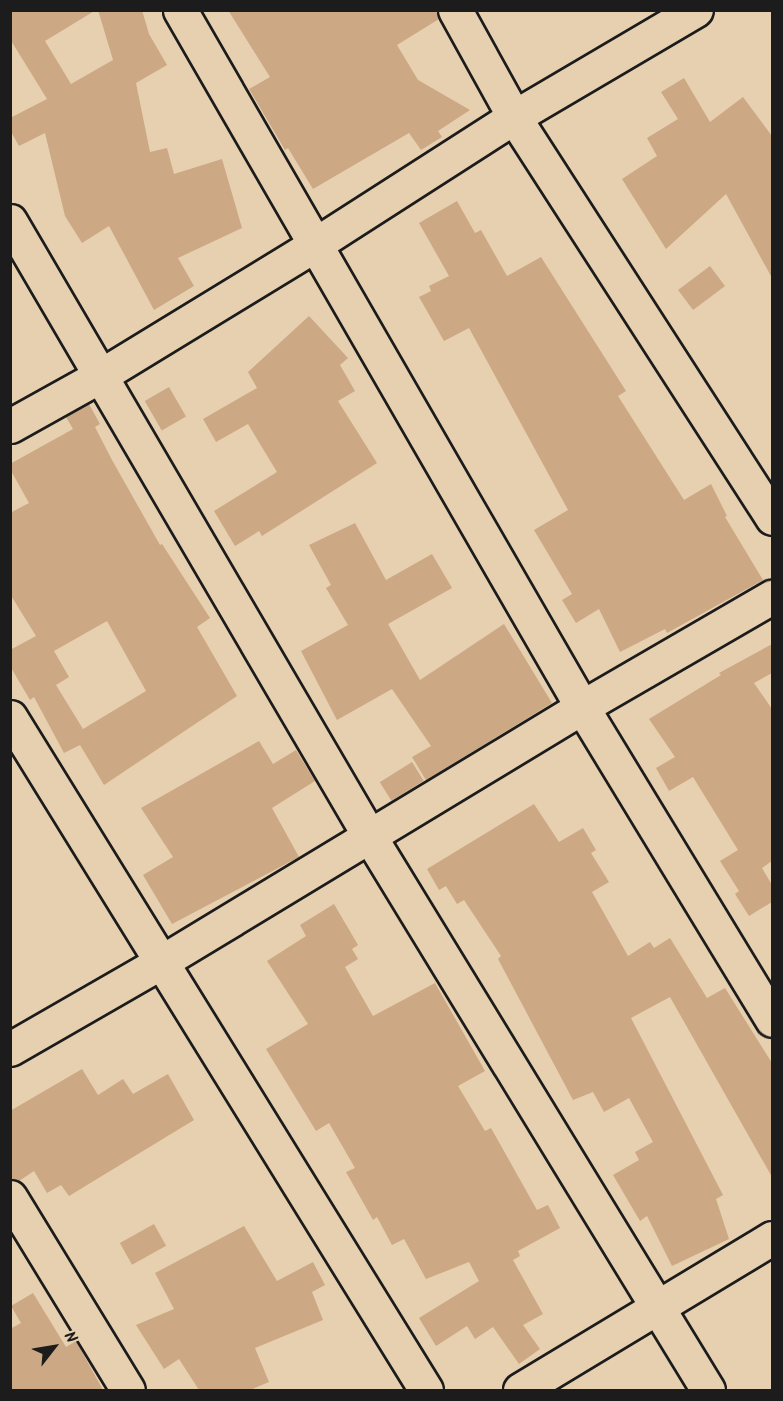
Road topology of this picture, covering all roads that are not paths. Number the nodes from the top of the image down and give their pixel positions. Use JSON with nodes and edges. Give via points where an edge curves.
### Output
{"nodes":[{"id":1,"x":180,"y":10,"type":"edge"},
{"id":2,"x":455,"y":10,"type":"edge"},
{"id":3,"x":696,"y":10,"type":"edge"},
{"id":4,"x":514,"y":117,"type":"junction"},
{"id":5,"x":10,"y":220,"type":"edge"},
{"id":6,"x":316,"y":244,"type":"junction"},
{"id":7,"x":100,"y":376,"type":"junction"},
{"id":8,"x":10,"y":426,"type":"edge"},
{"id":9,"x":772,"y":518,"type":"edge"},
{"id":10,"x":772,"y":597,"type":"edge"},
{"id":11,"x":582,"y":708,"type":"junction"},
{"id":12,"x":10,"y":717,"type":"edge"},
{"id":13,"x":370,"y":837,"type":"junction"},
{"id":14,"x":163,"y":961,"type":"junction"},
{"id":15,"x":772,"y":1020,"type":"edge"},
{"id":16,"x":10,"y":1049,"type":"edge"},
{"id":17,"x":10,"y":1197,"type":"edge"},
{"id":18,"x":772,"y":1238,"type":"edge"},
{"id":19,"x":657,"y":1309,"type":"junction"},
{"id":20,"x":128,"y":1390,"type":"edge"},
{"id":21,"x":426,"y":1390,"type":"edge"},
{"id":22,"x":520,"y":1390,"type":"edge"},
{"id":23,"x":708,"y":1390,"type":"edge"}],
"edges":[{"from":1,"to":6,"type":"street"},
{"from":2,"to":4,"type":"street"},
{"from":3,"to":4,"type":"street"},
{"from":4,"to":6,"type":"street"},
{"from":4,"to":9,"type":"street"},
{"from":5,"to":7,"type":"street"},
{"from":6,"to":7,"type":"street"},
{"from":6,"to":11,"type":"street"},
{"from":7,"to":8,"type":"street"},
{"from":7,"to":13,"type":"street"},
{"from":10,"to":11,"type":"street"},
{"from":11,"to":13,"type":"street"},
{"from":11,"to":15,"type":"street"},
{"from":12,"to":14,"type":"street"},
{"from":13,"to":14,"type":"street"},
{"from":13,"to":19,"type":"street"},
{"from":14,"to":16,"type":"street"},
{"from":14,"to":21,"type":"street"},
{"from":17,"to":20,"type":"street"},
{"from":18,"to":19,"type":"street"},
{"from":19,"to":22,"type":"street"},
{"from":19,"to":23,"type":"street"}]}
